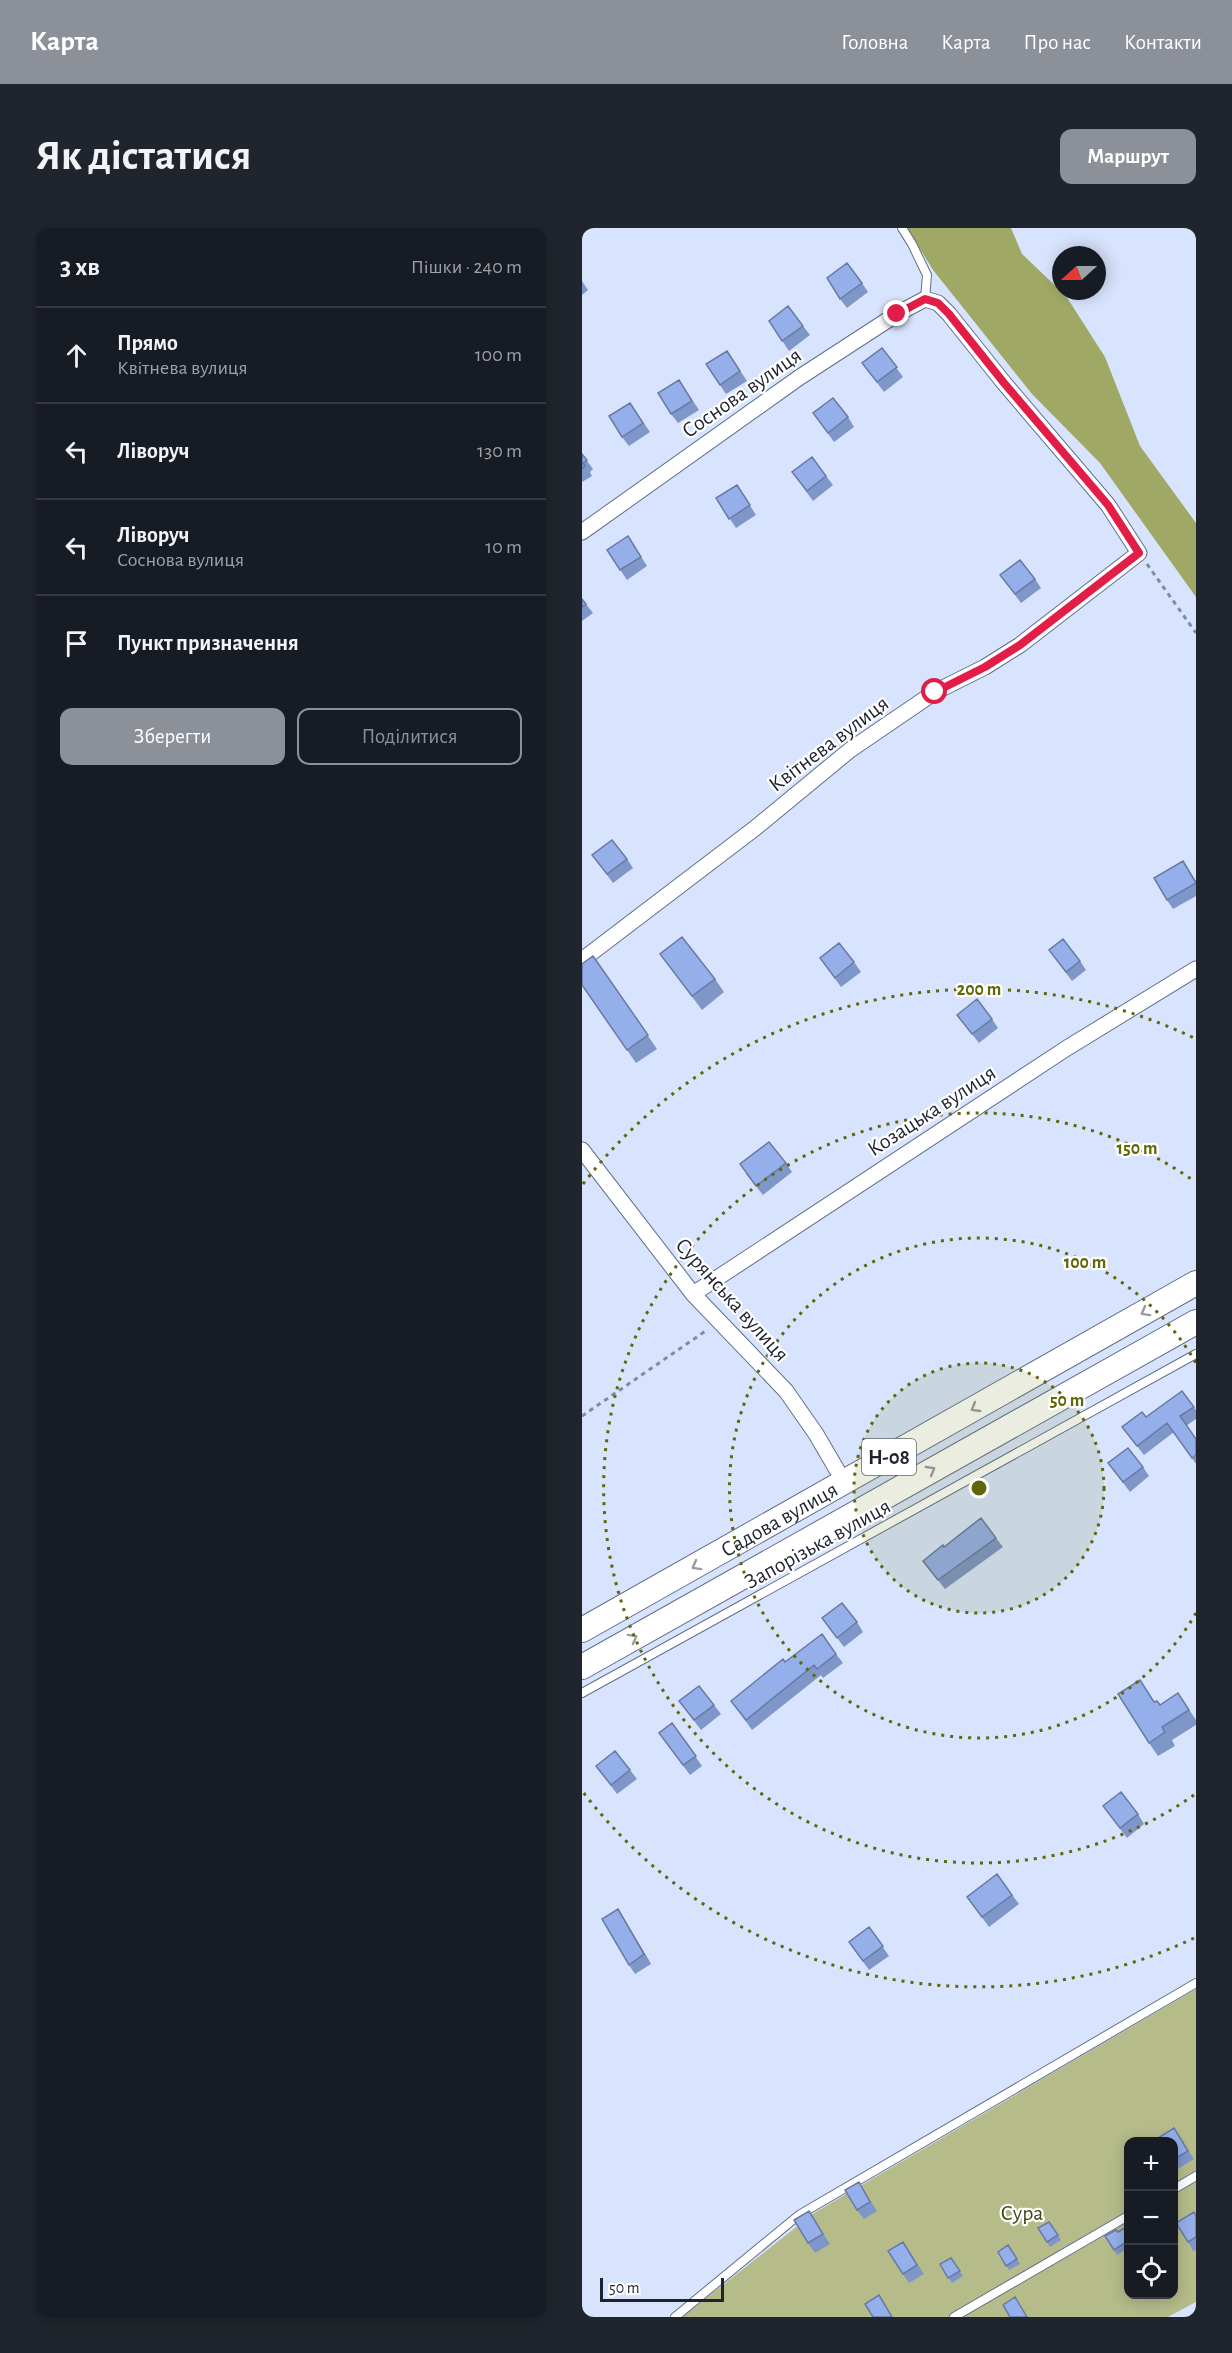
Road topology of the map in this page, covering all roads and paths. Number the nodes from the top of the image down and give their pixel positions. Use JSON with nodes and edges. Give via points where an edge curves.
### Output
{"nodes":[{"id":1,"x":902,"y":228,"type":"edge"},
{"id":2,"x":929,"y":300,"type":"junction"},
{"id":3,"x":582,"y":532,"type":"edge"},
{"id":4,"x":1139,"y":553,"type":"junction"},
{"id":5,"x":1196,"y":633,"type":"edge"},
{"id":6,"x":582,"y":960,"type":"edge"},
{"id":7,"x":1196,"y":969,"type":"edge"},
{"id":8,"x":582,"y":1150,"type":"edge"},
{"id":9,"x":1196,"y":1283,"type":"edge"},
{"id":10,"x":693,"y":1294,"type":"junction"},
{"id":11,"x":720,"y":1322,"type":"junction"},
{"id":12,"x":1196,"y":1322,"type":"edge"},
{"id":13,"x":1196,"y":1354,"type":"edge"},
{"id":14,"x":582,"y":1416,"type":"edge"},
{"id":15,"x":844,"y":1482,"type":"junction"},
{"id":16,"x":582,"y":1630,"type":"edge"},
{"id":17,"x":582,"y":1666,"type":"edge"},
{"id":18,"x":582,"y":1693,"type":"edge"},
{"id":19,"x":1196,"y":1983,"type":"edge"},
{"id":20,"x":1196,"y":2176,"type":"edge"},
{"id":21,"x":1178,"y":2186,"type":"edge"},
{"id":22,"x":1124,"y":2218,"type":"edge"},
{"id":23,"x":675,"y":2317,"type":"edge"},
{"id":24,"x":954,"y":2317,"type":"edge"}],
"edges":[{"from":1,"to":2,"type":"lane","via":[[927,275]]},
{"from":2,"to":3,"type":"street","name":"Соснова вулиця","via":[[897,314],[800,377]]},
{"from":2,"to":4,"type":"street","via":[[949,314],[1108,505]]},
{"from":4,"to":5,"type":"path"},
{"from":4,"to":6,"type":"street","name":"Квітнева вулиця","via":[[1020,645],[935,692],[850,750]]},
{"from":7,"to":10,"type":"street","name":"Козацька вулиця","via":[[1067,1048]]},
{"from":8,"to":10,"type":"street","name":"Сурянська вулиця"},
{"from":9,"to":15,"type":"main road","name":"Садова вулиця","number":"Н-08","one_way":true},
{"from":10,"to":11,"type":"street","name":"Сурянська вулиця"},
{"from":11,"to":14,"type":"path"},
{"from":11,"to":15,"type":"street","name":"Сурянська вулиця","via":[[786,1391]]},
{"from":17,"to":12,"type":"main road","name":"Садова вулиця","number":"Н-08","one_way":true},
{"from":13,"to":18,"type":"lane","name":"Запорізька вулиця"},
{"from":15,"to":16,"type":"main road","name":"Садова вулиця","number":"Н-08","one_way":true},
{"from":19,"to":23,"type":"lane","via":[[799,2215]]},
{"from":20,"to":21,"type":"lane"},
{"from":22,"to":24,"type":"lane"}]}
